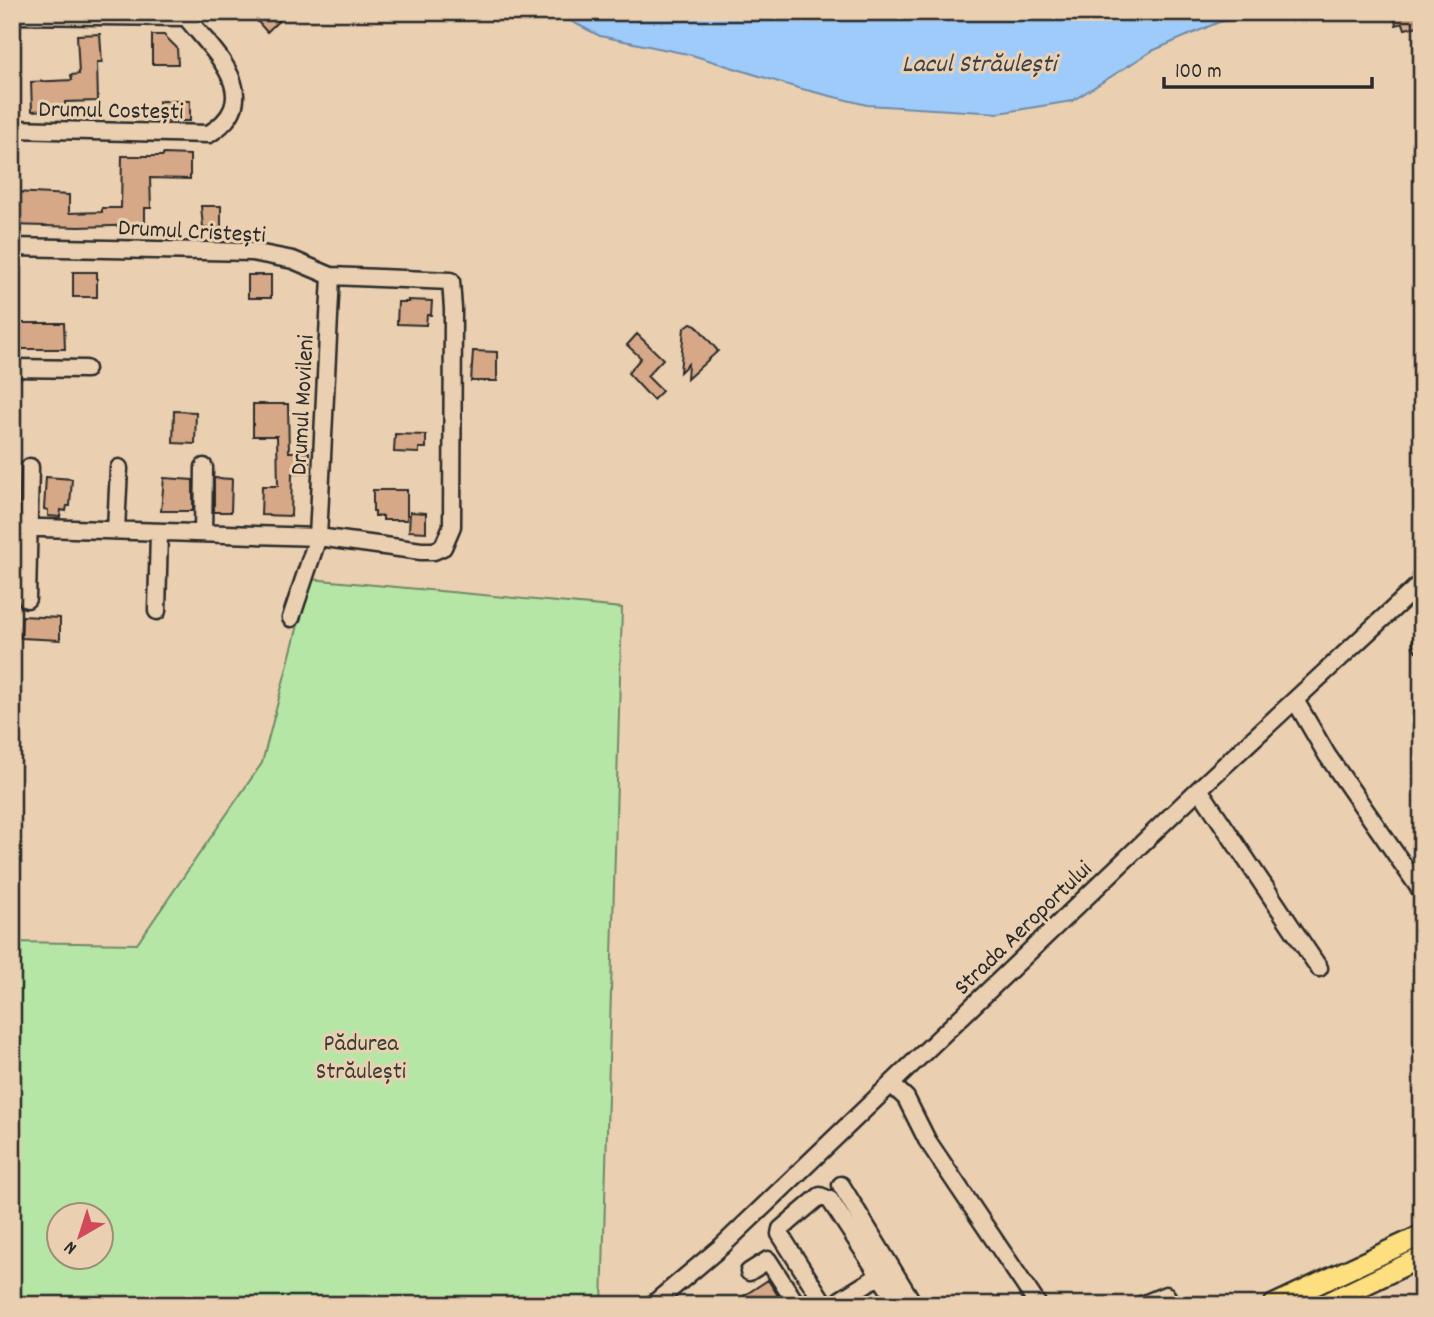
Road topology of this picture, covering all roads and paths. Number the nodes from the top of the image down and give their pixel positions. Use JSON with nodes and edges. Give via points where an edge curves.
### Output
{"nodes":[{"id":1,"x":12,"y":15,"type":"edge"},
{"id":2,"x":12,"y":129,"type":"edge"},
{"id":3,"x":12,"y":247,"type":"edge"},
{"id":4,"x":331,"y":276,"type":"junction"},
{"id":5,"x":12,"y":369,"type":"edge"},
{"id":6,"x":86,"y":369,"type":"dead end"},
{"id":7,"x":30,"y":467,"type":"dead end"},
{"id":8,"x":204,"y":467,"type":"dead end"},
{"id":9,"x":119,"y":468,"type":"dead end"},
{"id":10,"x":12,"y":527,"type":"edge"},
{"id":11,"x":29,"y":527,"type":"junction"},
{"id":12,"x":116,"y":530,"type":"junction"},
{"id":13,"x":159,"y":532,"type":"junction"},
{"id":14,"x":203,"y":533,"type":"junction"},
{"id":15,"x":318,"y":537,"type":"junction"},
{"id":16,"x":1422,"y":582,"type":"edge"},
{"id":17,"x":27,"y":599,"type":"dead end"},
{"id":18,"x":157,"y":611,"type":"dead end"},
{"id":19,"x":291,"y":618,"type":"dead end"},
{"id":20,"x":1295,"y":699,"type":"junction"},
{"id":21,"x":1199,"y":789,"type":"junction"},
{"id":22,"x":1422,"y":892,"type":"edge"},
{"id":23,"x":1319,"y":968,"type":"dead end"},
{"id":24,"x":891,"y":1084,"type":"junction"},
{"id":25,"x":841,"y":1185,"type":"dead end"},
{"id":26,"x":1422,"y":1235,"type":"edge"},
{"id":27,"x":1422,"y":1257,"type":"edge"},
{"id":28,"x":749,"y":1272,"type":"dead end"},
{"id":29,"x":880,"y":1275,"type":"junction"},
{"id":30,"x":1169,"y":1300,"type":"edge"},
{"id":31,"x":832,"y":1302,"type":"edge"},
{"id":32,"x":654,"y":1304,"type":"edge"},
{"id":33,"x":797,"y":1305,"type":"edge"},
{"id":34,"x":898,"y":1305,"type":"edge"},
{"id":35,"x":914,"y":1305,"type":"edge"},
{"id":36,"x":1038,"y":1305,"type":"edge"},
{"id":37,"x":1142,"y":1305,"type":"edge"},
{"id":38,"x":1273,"y":1305,"type":"edge"},
{"id":39,"x":1323,"y":1305,"type":"edge"}],
"edges":[{"from":1,"to":2,"type":"street","name":"Drumul Costești","via":[[186,17],[231,73],[235,88],[233,110],[223,126],[209,134]]},
{"from":3,"to":4,"type":"street","name":"Drumul Cristești","via":[[252,252],[293,260]]},
{"from":4,"to":15,"type":"street","name":"Drumul Movileni"},
{"from":4,"to":15,"type":"street","name":"Drumul Cristești","via":[[451,281],[452,526],[443,547],[434,551]]},
{"from":5,"to":6,"type":"street"},
{"from":7,"to":11,"type":"street"},
{"from":8,"to":14,"type":"street"},
{"from":9,"to":12,"type":"street"},
{"from":10,"to":11,"type":"street"},
{"from":11,"to":12,"type":"street"},
{"from":11,"to":17,"type":"street"},
{"from":12,"to":13,"type":"street"},
{"from":13,"to":14,"type":"street"},
{"from":13,"to":18,"type":"street"},
{"from":14,"to":15,"type":"street"},
{"from":15,"to":19,"type":"street","name":"Drumul Movileni"},
{"from":16,"to":20,"type":"street","name":"Strada Aeroportului"},
{"from":20,"to":21,"type":"street","name":"Strada Aeroportului"},
{"from":20,"to":22,"type":"street","via":[[1327,755]]},
{"from":21,"to":23,"type":"street"},
{"from":21,"to":24,"type":"street","name":"Strada Aeroportului"},
{"from":24,"to":32,"type":"street","name":"Strada Aeroportului","via":[[722,1246]]},
{"from":24,"to":36,"type":"street","via":[[906,1098],[928,1140]]},
{"from":25,"to":35,"type":"street"},
{"from":26,"to":38,"type":"main road"},
{"from":27,"to":39,"type":"main road"},
{"from":28,"to":33,"type":"street","via":[[768,1260]]},
{"from":29,"to":31,"type":"street"},
{"from":29,"to":31,"type":"street","via":[[830,1200],[820,1196],[780,1234]]},
{"from":29,"to":34,"type":"street"},
{"from":30,"to":37,"type":"street"}]}
